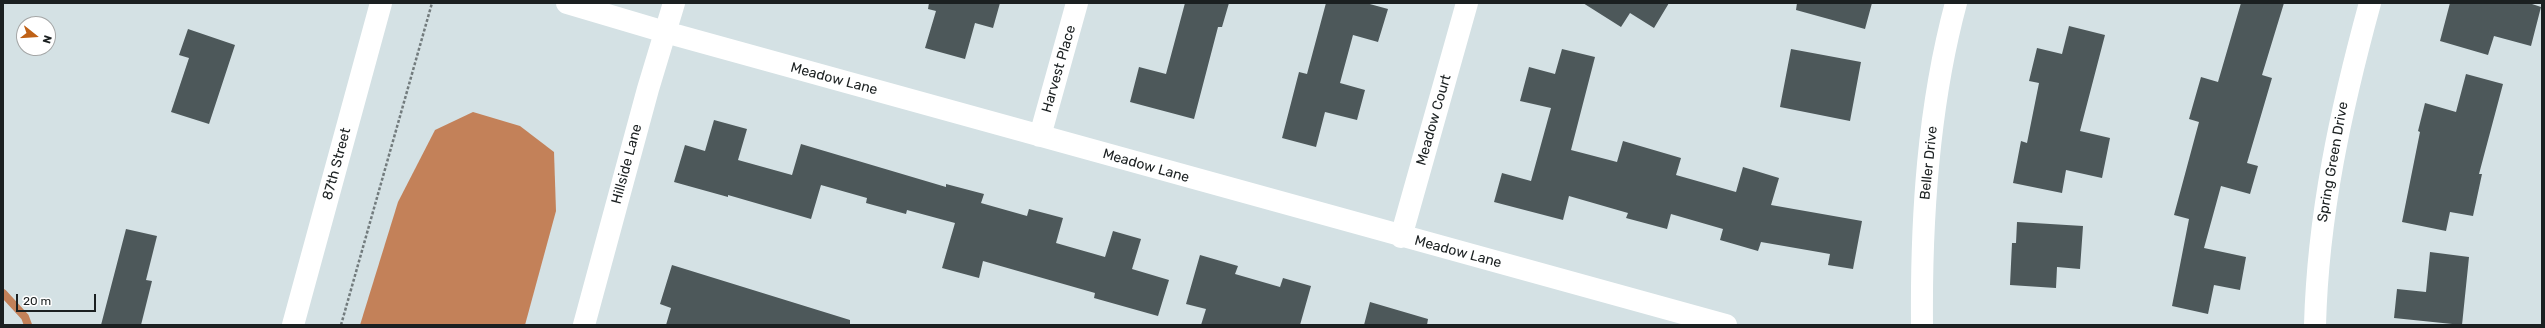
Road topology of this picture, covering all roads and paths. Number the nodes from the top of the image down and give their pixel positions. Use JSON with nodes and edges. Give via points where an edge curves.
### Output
{"nodes":[{"id":1,"x":381,"y":3,"type":"edge"},
{"id":2,"x":432,"y":3,"type":"edge"},
{"id":3,"x":567,"y":3,"type":"edge"},
{"id":4,"x":674,"y":3,"type":"edge"},
{"id":5,"x":1077,"y":3,"type":"edge"},
{"id":6,"x":1467,"y":3,"type":"edge"},
{"id":7,"x":1956,"y":3,"type":"edge"},
{"id":8,"x":2370,"y":3,"type":"edge"},
{"id":9,"x":665,"y":32,"type":"junction"},
{"id":10,"x":1040,"y":136,"type":"junction"},
{"id":11,"x":1401,"y":237,"type":"junction"},
{"id":12,"x":293,"y":325,"type":"edge"},
{"id":13,"x":341,"y":325,"type":"edge"},
{"id":14,"x":584,"y":325,"type":"edge"},
{"id":15,"x":1726,"y":325,"type":"edge"},
{"id":16,"x":1922,"y":325,"type":"edge"},
{"id":17,"x":2315,"y":325,"type":"edge"}],
"edges":[{"from":1,"to":12,"type":"street","name":"87th Street"},
{"from":2,"to":13,"type":"path"},
{"from":3,"to":9,"type":"street","name":"Meadow Lane"},
{"from":4,"to":9,"type":"street","name":"Hillside Lane"},
{"from":5,"to":10,"type":"street","name":"Harvest Place"},
{"from":6,"to":11,"type":"street","name":"Meadow Court"},
{"from":7,"to":16,"type":"street","name":"Beller Drive","via":[[1933,120],[1926,185]]},
{"from":8,"to":17,"type":"street","name":"Spring Green Drive","via":[[2345,96],[2329,176],[2317,276]]},
{"from":9,"to":10,"type":"street","name":"Meadow Lane"},
{"from":9,"to":14,"type":"street","name":"Hillside Lane"},
{"from":10,"to":11,"type":"street","name":"Meadow Lane"},
{"from":11,"to":15,"type":"street","name":"Meadow Lane"}]}
